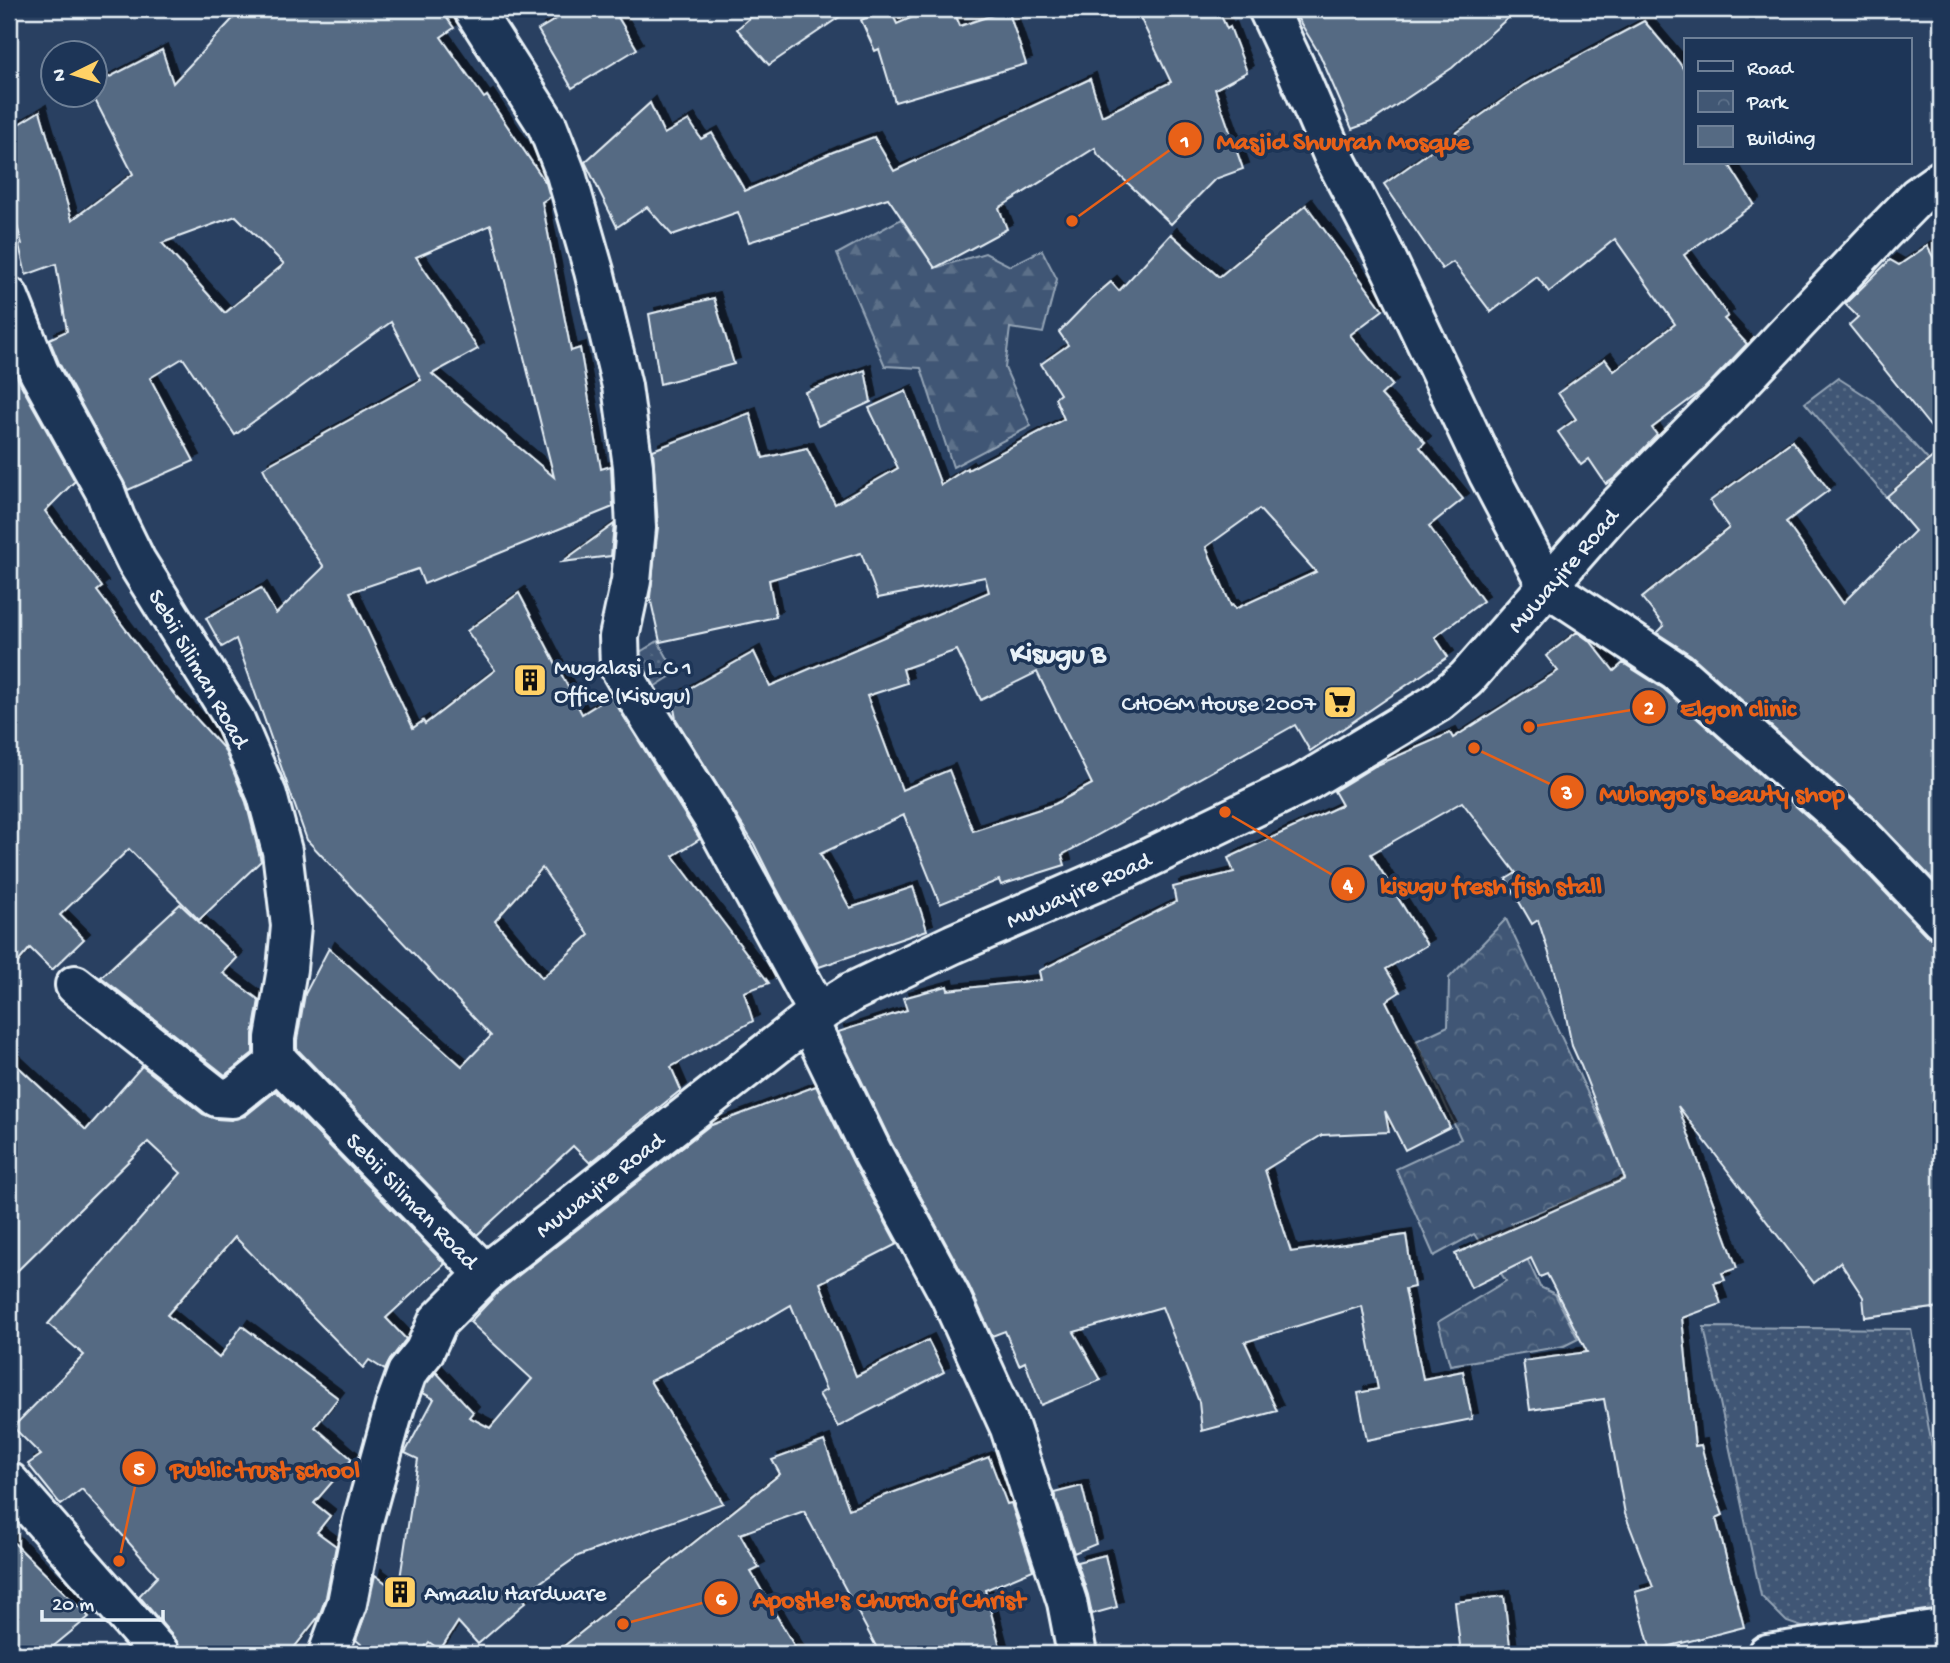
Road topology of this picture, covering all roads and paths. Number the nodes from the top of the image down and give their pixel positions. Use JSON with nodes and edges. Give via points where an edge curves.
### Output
{"nodes":[{"id":1,"x":472,"y":9,"type":"edge"},
{"id":2,"x":1268,"y":9,"type":"edge"},
{"id":3,"x":1941,"y":180,"type":"edge"},
{"id":4,"x":9,"y":298,"type":"edge"},
{"id":5,"x":1548,"y":587,"type":"junction"},
{"id":6,"x":1941,"y":919,"type":"edge"},
{"id":7,"x":75,"y":985,"type":"dead end"},
{"id":8,"x":813,"y":1017,"type":"junction"},
{"id":9,"x":278,"y":1061,"type":"junction"},
{"id":10,"x":485,"y":1274,"type":"junction"},
{"id":11,"x":9,"y":1482,"type":"edge"},
{"id":12,"x":1941,"y":1629,"type":"edge"},
{"id":13,"x":160,"y":1654,"type":"edge"},
{"id":14,"x":328,"y":1654,"type":"edge"},
{"id":15,"x":1077,"y":1654,"type":"edge"},
{"id":16,"x":1767,"y":1654,"type":"edge"}],
"edges":[{"from":1,"to":8,"type":"street","via":[[547,125],[594,271],[622,386],[634,466],[636,528],[619,637],[620,668],[713,818]]},
{"from":2,"to":5,"type":"street","via":[[1333,155]]},
{"from":3,"to":5,"type":"street","name":"Muwayire Road","via":[[1881,233],[1609,514]]},
{"from":4,"to":9,"type":"street","name":"Sebii Siliman Road","via":[[39,372],[105,491],[136,561],[235,720],[268,795],[282,851],[291,926],[275,1038]]},
{"from":5,"to":6,"type":"street","via":[[1677,672],[1859,833]]},
{"from":5,"to":8,"type":"street","name":"Muwayire Road","via":[[1466,679],[1441,700],[1304,783],[852,992]]},
{"from":7,"to":9,"type":"street","via":[[217,1097],[232,1098]]},
{"from":8,"to":10,"type":"street","name":"Muwayire Road"},
{"from":8,"to":15,"type":"street","via":[[872,1152],[950,1296],[1010,1428],[1067,1602]]},
{"from":9,"to":10,"type":"street","name":"Sebii Siliman Road"},
{"from":10,"to":14,"type":"street","name":"Muwayire Road","via":[[438,1321],[424,1352],[407,1373],[363,1521],[347,1603]]},
{"from":11,"to":13,"type":"street"},
{"from":12,"to":16,"type":"street"}]}
